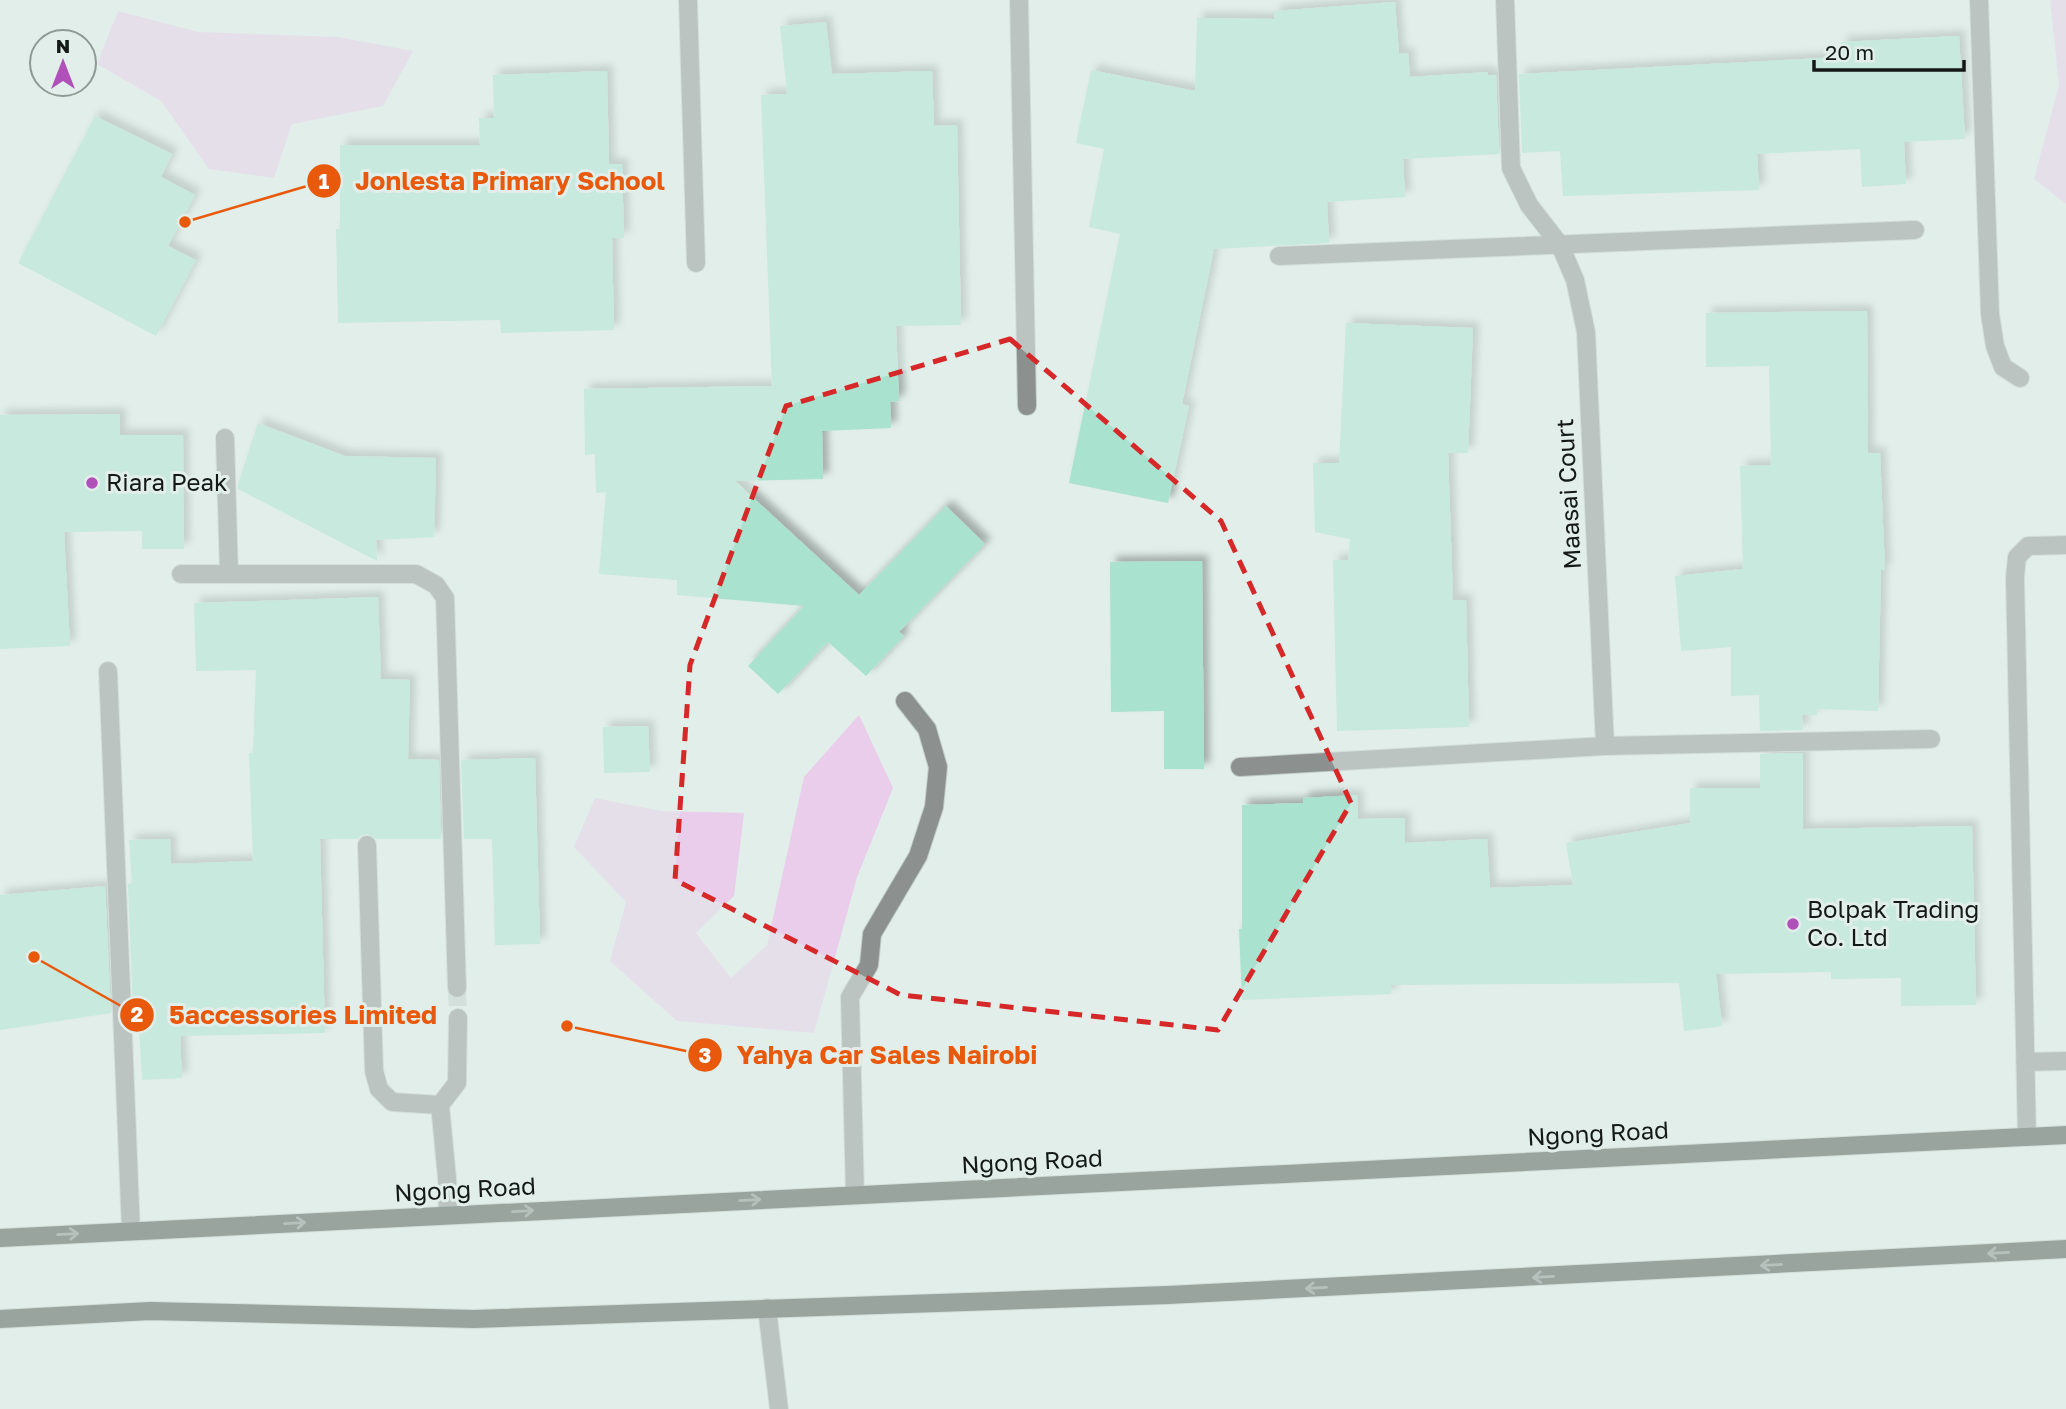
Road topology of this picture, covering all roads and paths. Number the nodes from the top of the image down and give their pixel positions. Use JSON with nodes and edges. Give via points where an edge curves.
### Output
{"nodes":[{"id":1,"x":688,"y":0,"type":"edge"},
{"id":2,"x":1019,"y":0,"type":"edge"},
{"id":3,"x":1505,"y":0,"type":"edge"},
{"id":4,"x":1979,"y":0,"type":"edge"},
{"id":5,"x":1915,"y":230,"type":"dead end"},
{"id":6,"x":1560,"y":245,"type":"junction"},
{"id":7,"x":1279,"y":256,"type":"dead end"},
{"id":8,"x":696,"y":263,"type":"dead end"},
{"id":9,"x":2020,"y":378,"type":"dead end"},
{"id":10,"x":1027,"y":406,"type":"dead end"},
{"id":11,"x":225,"y":438,"type":"dead end"},
{"id":12,"x":2066,"y":545,"type":"edge"},
{"id":13,"x":181,"y":574,"type":"dead end"},
{"id":14,"x":229,"y":574,"type":"junction"},
{"id":15,"x":108,"y":671,"type":"dead end"},
{"id":16,"x":905,"y":701,"type":"dead end"},
{"id":17,"x":1931,"y":739,"type":"dead end"},
{"id":18,"x":1605,"y":746,"type":"junction"},
{"id":19,"x":1240,"y":767,"type":"dead end"},
{"id":20,"x":367,"y":845,"type":"dead end"},
{"id":21,"x":457,"y":988,"type":"tunnel mouth"},
{"id":22,"x":458,"y":1018,"type":"tunnel mouth"},
{"id":23,"x":2066,"y":1061,"type":"edge"},
{"id":24,"x":2025,"y":1062,"type":"junction"},
{"id":25,"x":440,"y":1105,"type":"junction"},
{"id":26,"x":2066,"y":1135,"type":"edge"},
{"id":27,"x":2027,"y":1137,"type":"junction"},
{"id":28,"x":855,"y":1195,"type":"junction"},
{"id":29,"x":448,"y":1215,"type":"junction"},
{"id":30,"x":131,"y":1231,"type":"junction"},
{"id":31,"x":0,"y":1238,"type":"edge"},
{"id":32,"x":2066,"y":1249,"type":"edge"},
{"id":33,"x":767,"y":1308,"type":"junction"},
{"id":34,"x":0,"y":1319,"type":"edge"},
{"id":35,"x":779,"y":1409,"type":"edge"}],
"edges":[{"from":1,"to":8,"type":"street"},
{"from":2,"to":10,"type":"street"},
{"from":3,"to":6,"type":"street","name":"Maasai Court","via":[[1511,168],[1529,205]]},
{"from":4,"to":9,"type":"street","via":[[1990,314],[2003,367]]},
{"from":5,"to":6,"type":"street"},
{"from":6,"to":7,"type":"street"},
{"from":6,"to":18,"type":"street","name":"Maasai Court","via":[[1575,280],[1586,332]]},
{"from":11,"to":14,"type":"street"},
{"from":12,"to":24,"type":"street","via":[[2028,546],[2017,557]]},
{"from":13,"to":14,"type":"street"},
{"from":14,"to":21,"type":"street","via":[[416,574],[436,584],[445,598]]},
{"from":15,"to":30,"type":"street"},
{"from":16,"to":28,"type":"street","via":[[927,729],[938,767],[934,807],[918,856],[873,934],[869,965],[850,997]]},
{"from":17,"to":18,"type":"street"},
{"from":18,"to":19,"type":"street"},
{"from":20,"to":25,"type":"street","via":[[376,1080],[393,1102]]},
{"from":22,"to":25,"type":"street","via":[[457,1083]]},
{"from":23,"to":24,"type":"street"},
{"from":24,"to":27,"type":"street"},
{"from":25,"to":29,"type":"street"},
{"from":26,"to":27,"type":"main road","name":"Ngong Road"},
{"from":27,"to":28,"type":"main road","name":"Ngong Road"},
{"from":29,"to":28,"type":"main road","name":"Ngong Road","one_way":true},
{"from":30,"to":29,"type":"main road","name":"Ngong Road","one_way":true},
{"from":31,"to":30,"type":"main road","name":"Ngong Road","one_way":true},
{"from":32,"to":33,"type":"main road","one_way":true,"via":[[1168,1295]]},
{"from":33,"to":34,"type":"main road","via":[[474,1319],[149,1311]]},
{"from":33,"to":35,"type":"street"}]}
